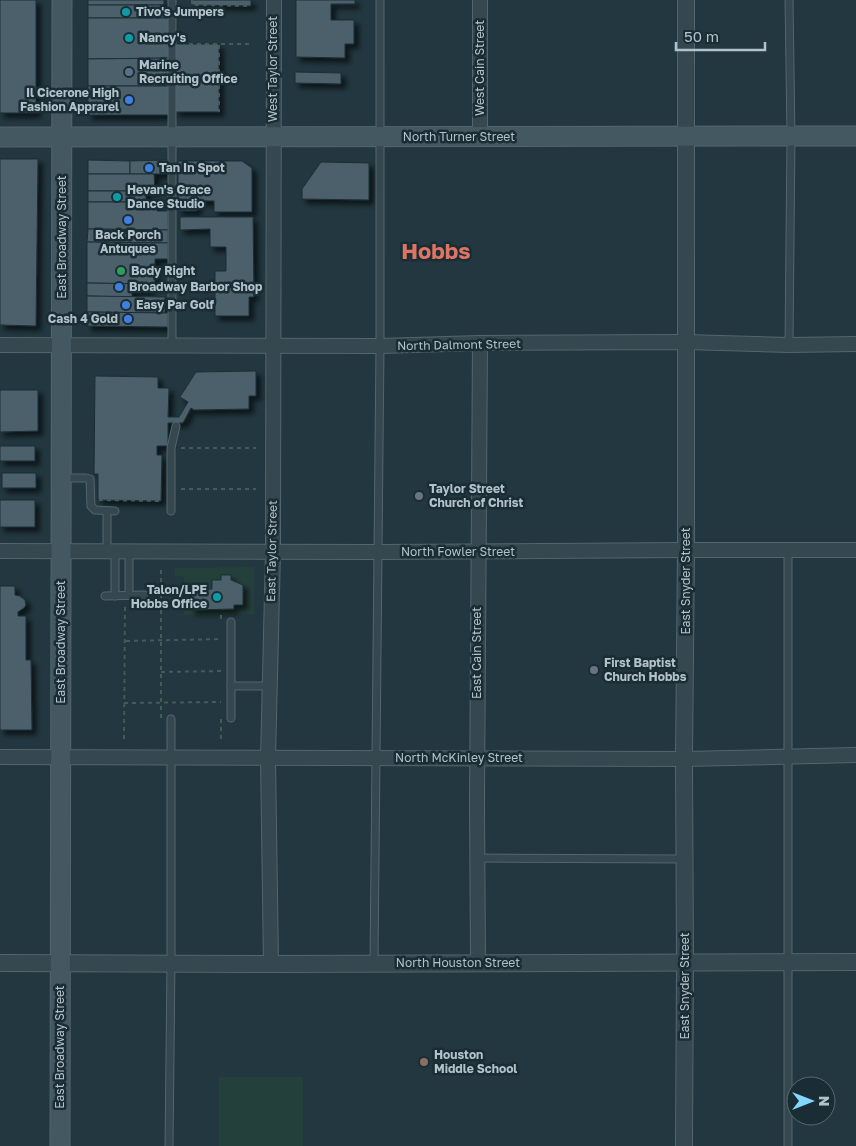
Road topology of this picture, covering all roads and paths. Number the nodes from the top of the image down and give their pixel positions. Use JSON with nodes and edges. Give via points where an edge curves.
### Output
{"nodes":[{"id":1,"x":62,"y":0,"type":"edge"},
{"id":2,"x":172,"y":0,"type":"edge"},
{"id":3,"x":192,"y":0,"type":"edge"},
{"id":4,"x":274,"y":0,"type":"edge"},
{"id":5,"x":380,"y":0,"type":"edge"},
{"id":6,"x":480,"y":0,"type":"edge"},
{"id":7,"x":686,"y":0,"type":"edge"},
{"id":8,"x":789,"y":0,"type":"edge"},
{"id":9,"x":251,"y":6,"type":"dead end"},
{"id":10,"x":175,"y":44,"type":"dead end"},
{"id":11,"x":219,"y":44,"type":"junction"},
{"id":12,"x":251,"y":44,"type":"dead end"},
{"id":13,"x":219,"y":112,"type":"dead end"},
{"id":14,"x":686,"y":136,"type":"junction"},
{"id":15,"x":791,"y":136,"type":"junction"},
{"id":16,"x":856,"y":136,"type":"edge"},
{"id":17,"x":0,"y":137,"type":"edge"},
{"id":18,"x":62,"y":137,"type":"junction"},
{"id":19,"x":172,"y":137,"type":"junction"},
{"id":20,"x":273,"y":137,"type":"junction"},
{"id":21,"x":379,"y":137,"type":"junction"},
{"id":22,"x":480,"y":137,"type":"junction"},
{"id":23,"x":686,"y":342,"type":"junction"},
{"id":24,"x":480,"y":343,"type":"junction"},
{"id":25,"x":856,"y":344,"type":"edge"},
{"id":26,"x":0,"y":345,"type":"edge"},
{"id":27,"x":62,"y":345,"type":"junction"},
{"id":28,"x":790,"y":345,"type":"junction"},
{"id":29,"x":172,"y":346,"type":"junction"},
{"id":30,"x":273,"y":346,"type":"junction"},
{"id":31,"x":380,"y":346,"type":"junction"},
{"id":32,"x":176,"y":426,"type":"dead end"},
{"id":33,"x":170,"y":448,"type":"junction"},
{"id":34,"x":256,"y":448,"type":"dead end"},
{"id":35,"x":61,"y":478,"type":"junction"},
{"id":36,"x":170,"y":489,"type":"junction"},
{"id":37,"x":256,"y":489,"type":"dead end"},
{"id":38,"x":98,"y":500,"type":"dead end"},
{"id":39,"x":107,"y":511,"type":"junction"},
{"id":40,"x":115,"y":511,"type":"dead end"},
{"id":41,"x":170,"y":511,"type":"dead end"},
{"id":42,"x":686,"y":550,"type":"junction"},
{"id":43,"x":788,"y":550,"type":"junction"},
{"id":44,"x":856,"y":550,"type":"edge"},
{"id":45,"x":0,"y":551,"type":"edge"},
{"id":46,"x":61,"y":552,"type":"junction"},
{"id":47,"x":111,"y":552,"type":"junction"},
{"id":48,"x":129,"y":552,"type":"junction"},
{"id":49,"x":272,"y":552,"type":"junction"},
{"id":50,"x":378,"y":552,"type":"junction"},
{"id":51,"x":478,"y":552,"type":"junction"},
{"id":52,"x":161,"y":568,"type":"dead end"},
{"id":53,"x":144,"y":595,"type":"dead end"},
{"id":54,"x":105,"y":596,"type":"dead end"},
{"id":55,"x":115,"y":596,"type":"junction"},
{"id":56,"x":127,"y":599,"type":"junction"},
{"id":57,"x":231,"y":622,"type":"dead end"},
{"id":58,"x":221,"y":639,"type":"dead end"},
{"id":59,"x":125,"y":640,"type":"junction"},
{"id":60,"x":161,"y":640,"type":"junction"},
{"id":61,"x":221,"y":671,"type":"dead end"},
{"id":62,"x":161,"y":672,"type":"junction"},
{"id":63,"x":231,"y":686,"type":"junction"},
{"id":64,"x":270,"y":686,"type":"junction"},
{"id":65,"x":161,"y":702,"type":"junction"},
{"id":66,"x":221,"y":702,"type":"dead end"},
{"id":67,"x":124,"y":703,"type":"junction"},
{"id":68,"x":231,"y":718,"type":"dead end"},
{"id":69,"x":161,"y":719,"type":"dead end"},
{"id":70,"x":170,"y":719,"type":"dead end"},
{"id":71,"x":124,"y":739,"type":"dead end"},
{"id":72,"x":856,"y":755,"type":"edge"},
{"id":73,"x":788,"y":756,"type":"junction"},
{"id":74,"x":0,"y":757,"type":"edge"},
{"id":75,"x":61,"y":757,"type":"junction"},
{"id":76,"x":171,"y":758,"type":"junction"},
{"id":77,"x":268,"y":758,"type":"junction"},
{"id":78,"x":376,"y":758,"type":"junction"},
{"id":79,"x":477,"y":758,"type":"junction"},
{"id":80,"x":684,"y":758,"type":"junction"},
{"id":81,"x":477,"y":858,"type":"junction"},
{"id":82,"x":685,"y":859,"type":"junction"},
{"id":83,"x":788,"y":962,"type":"junction"},
{"id":84,"x":856,"y":962,"type":"edge"},
{"id":85,"x":0,"y":963,"type":"edge"},
{"id":86,"x":60,"y":963,"type":"junction"},
{"id":87,"x":171,"y":963,"type":"junction"},
{"id":88,"x":478,"y":963,"type":"junction"},
{"id":89,"x":685,"y":963,"type":"junction"},
{"id":90,"x":271,"y":964,"type":"junction"},
{"id":91,"x":374,"y":964,"type":"junction"},
{"id":92,"x":60,"y":1146,"type":"edge"},
{"id":93,"x":169,"y":1146,"type":"edge"},
{"id":94,"x":684,"y":1146,"type":"edge"},
{"id":95,"x":788,"y":1146,"type":"edge"}],
"edges":[{"from":1,"to":18,"type":"main road","name":"East Broadway Street"},
{"from":2,"to":19,"type":"lane"},
{"from":3,"to":9,"type":"path","via":[[192,5]]},
{"from":4,"to":20,"type":"street","name":"West Taylor Street"},
{"from":5,"to":21,"type":"lane"},
{"from":6,"to":22,"type":"street","name":"West Cain Street"},
{"from":7,"to":14,"type":"street","name":"East Snyder Street"},
{"from":8,"to":15,"type":"lane"},
{"from":10,"to":11,"type":"path"},
{"from":11,"to":12,"type":"path"},
{"from":11,"to":13,"type":"path"},
{"from":14,"to":15,"type":"main road","name":"North Turner Street"},
{"from":14,"to":22,"type":"main road","name":"North Turner Street"},
{"from":14,"to":23,"type":"street","name":"East Snyder Street"},
{"from":15,"to":16,"type":"main road","name":"North Turner Street"},
{"from":15,"to":28,"type":"lane"},
{"from":17,"to":18,"type":"main road","name":"North Turner Street"},
{"from":18,"to":19,"type":"main road","name":"North Turner Street"},
{"from":18,"to":27,"type":"main road","name":"East Broadway Street"},
{"from":19,"to":20,"type":"main road","name":"North Turner Street"},
{"from":19,"to":29,"type":"lane"},
{"from":20,"to":21,"type":"main road","name":"North Turner Street"},
{"from":20,"to":30,"type":"street","name":"East Taylor Street"},
{"from":21,"to":22,"type":"main road","name":"North Turner Street"},
{"from":21,"to":31,"type":"lane"},
{"from":23,"to":24,"type":"street","name":"North Dalmont Street"},
{"from":23,"to":28,"type":"street","name":"North Dalmont Street"},
{"from":23,"to":42,"type":"street","name":"East Snyder Street"},
{"from":24,"to":31,"type":"street","name":"North Dalmont Street"},
{"from":24,"to":51,"type":"street","name":"East Cain Street"},
{"from":25,"to":28,"type":"street","name":"North Dalmont Street"},
{"from":26,"to":27,"type":"street","name":"North Dalmont Street"},
{"from":27,"to":29,"type":"street","name":"North Dalmont Street"},
{"from":27,"to":35,"type":"main road","name":"East Broadway Street"},
{"from":29,"to":30,"type":"street","name":"North Dalmont Street"},
{"from":30,"to":31,"type":"street","name":"North Dalmont Street"},
{"from":30,"to":49,"type":"street","name":"East Taylor Street"},
{"from":31,"to":50,"type":"lane"},
{"from":32,"to":33,"type":"lane"},
{"from":33,"to":34,"type":"path"},
{"from":33,"to":36,"type":"lane"},
{"from":35,"to":39,"type":"lane","via":[[90,479],[91,506],[95,510]]},
{"from":35,"to":46,"type":"main road","name":"East Broadway Street"},
{"from":36,"to":37,"type":"path"},
{"from":36,"to":38,"type":"path","via":[[161,489],[161,500]]},
{"from":36,"to":41,"type":"lane"},
{"from":39,"to":40,"type":"lane"},
{"from":39,"to":47,"type":"lane"},
{"from":42,"to":43,"type":"street","name":"North Fowler Street"},
{"from":42,"to":51,"type":"street","name":"North Fowler Street"},
{"from":42,"to":80,"type":"street","name":"East Snyder Street"},
{"from":43,"to":44,"type":"street","name":"North Fowler Street"},
{"from":43,"to":73,"type":"lane"},
{"from":45,"to":46,"type":"street","name":"North Fowler Street"},
{"from":46,"to":47,"type":"street","name":"North Fowler Street"},
{"from":46,"to":75,"type":"main road","name":"East Broadway Street"},
{"from":47,"to":48,"type":"street","name":"North Fowler Street"},
{"from":47,"to":55,"type":"lane"},
{"from":48,"to":49,"type":"street","name":"North Fowler Street"},
{"from":48,"to":56,"type":"lane"},
{"from":49,"to":50,"type":"street","name":"North Fowler Street"},
{"from":49,"to":64,"type":"street","name":"East Taylor Street"},
{"from":50,"to":51,"type":"street","name":"North Fowler Street"},
{"from":50,"to":78,"type":"lane"},
{"from":51,"to":79,"type":"street","name":"East Cain Street"},
{"from":52,"to":60,"type":"path"},
{"from":53,"to":56,"type":"lane"},
{"from":54,"to":55,"type":"lane"},
{"from":55,"to":56,"type":"lane"},
{"from":56,"to":59,"type":"path"},
{"from":57,"to":63,"type":"lane"},
{"from":58,"to":60,"type":"path"},
{"from":59,"to":60,"type":"path"},
{"from":59,"to":67,"type":"path"},
{"from":60,"to":62,"type":"path"},
{"from":61,"to":62,"type":"path"},
{"from":62,"to":65,"type":"path"},
{"from":63,"to":64,"type":"lane"},
{"from":63,"to":68,"type":"lane"},
{"from":64,"to":77,"type":"street","name":"East Taylor Street"},
{"from":65,"to":66,"type":"path"},
{"from":65,"to":67,"type":"path"},
{"from":65,"to":69,"type":"path"},
{"from":67,"to":71,"type":"path"},
{"from":70,"to":76,"type":"lane"},
{"from":72,"to":73,"type":"street","name":"North McKinley Street"},
{"from":73,"to":80,"type":"street","name":"North McKinley Street"},
{"from":73,"to":83,"type":"lane"},
{"from":74,"to":75,"type":"street","name":"North McKinley Street"},
{"from":75,"to":76,"type":"street","name":"North McKinley Street"},
{"from":75,"to":86,"type":"main road","name":"East Broadway Street"},
{"from":76,"to":77,"type":"street","name":"North McKinley Street"},
{"from":76,"to":87,"type":"lane"},
{"from":77,"to":78,"type":"street","name":"North McKinley Street"},
{"from":77,"to":90,"type":"street","name":"East Taylor Street"},
{"from":78,"to":79,"type":"street","name":"North McKinley Street"},
{"from":78,"to":91,"type":"lane"},
{"from":79,"to":80,"type":"street","name":"North McKinley Street"},
{"from":79,"to":81,"type":"street","name":"East Cain Street"},
{"from":80,"to":82,"type":"street","name":"East Snyder Street"},
{"from":81,"to":82,"type":"lane"},
{"from":81,"to":88,"type":"street","name":"East Cain Street"},
{"from":82,"to":89,"type":"street","name":"East Snyder Street"},
{"from":83,"to":84,"type":"street","name":"North Houston Street"},
{"from":83,"to":89,"type":"street","name":"North Houston Street"},
{"from":83,"to":95,"type":"lane"},
{"from":85,"to":86,"type":"street","name":"North Houston Street"},
{"from":86,"to":87,"type":"street","name":"North Houston Street"},
{"from":86,"to":92,"type":"main road","name":"East Broadway Street"},
{"from":87,"to":90,"type":"street","name":"North Houston Street"},
{"from":87,"to":93,"type":"lane"},
{"from":88,"to":89,"type":"street","name":"North Houston Street"},
{"from":88,"to":91,"type":"street","name":"North Houston Street"},
{"from":89,"to":94,"type":"street","name":"East Snyder Street"},
{"from":90,"to":91,"type":"street","name":"North Houston Street"}]}
